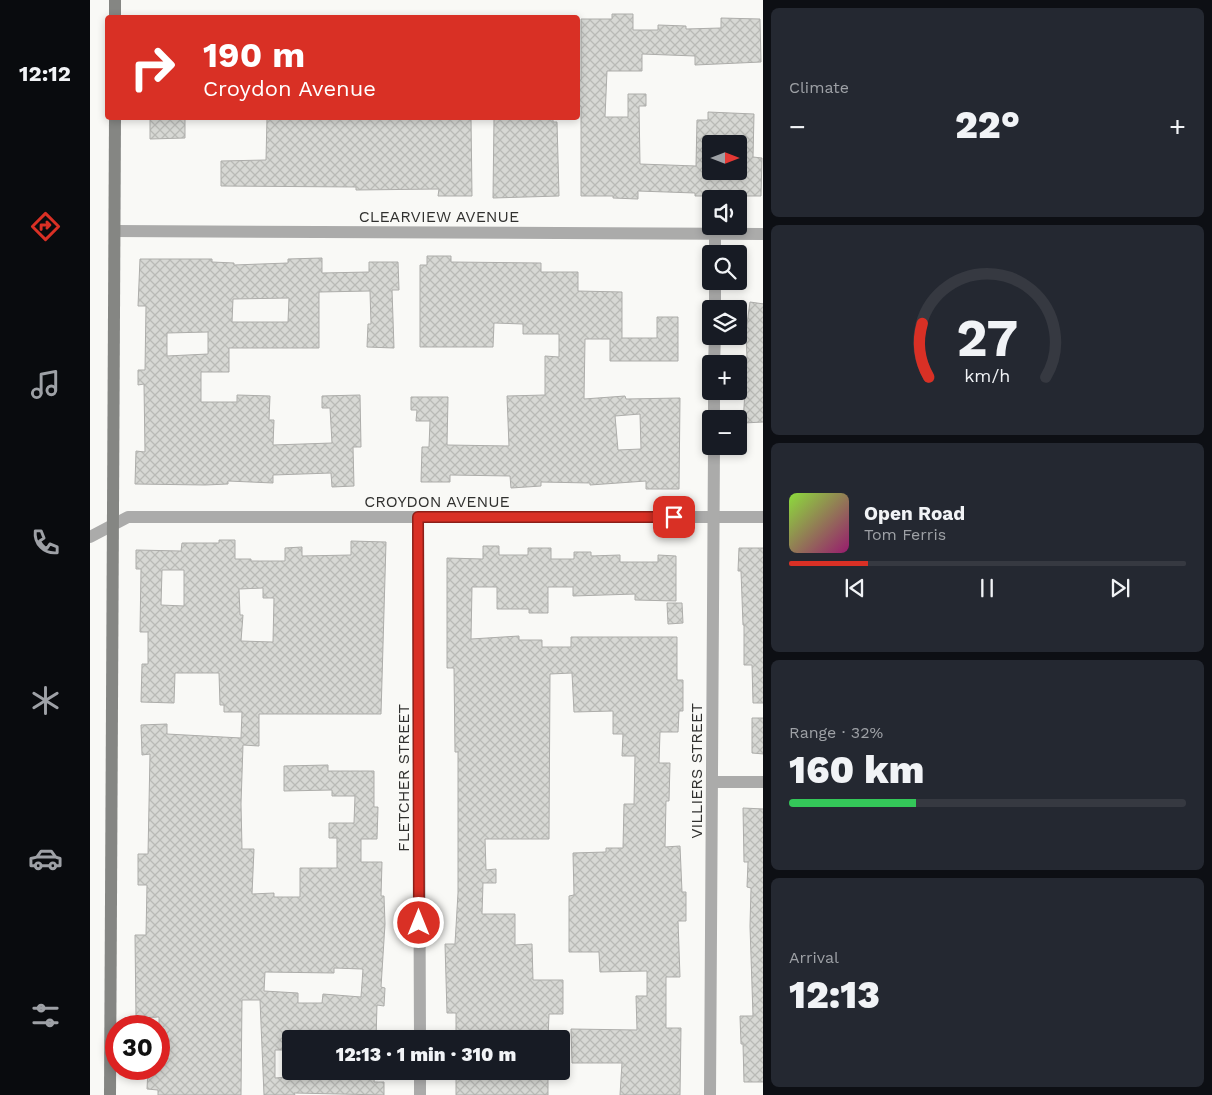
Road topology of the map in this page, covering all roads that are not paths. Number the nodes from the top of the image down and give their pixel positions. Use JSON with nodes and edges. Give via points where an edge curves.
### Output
{"nodes":[{"id":1,"x":115,"y":0,"type":"edge"},
{"id":2,"x":115,"y":15,"type":"edge"},
{"id":3,"x":115,"y":120,"type":"edge"},
{"id":4,"x":115,"y":231,"type":"junction"},
{"id":5,"x":702,"y":234,"type":"edge"},
{"id":6,"x":747,"y":234,"type":"edge"},
{"id":7,"x":763,"y":234,"type":"edge"},
{"id":8,"x":714,"y":455,"type":"edge"},
{"id":9,"x":418,"y":517,"type":"junction"},
{"id":10,"x":714,"y":517,"type":"junction"},
{"id":11,"x":763,"y":517,"type":"edge"},
{"id":12,"x":112,"y":525,"type":"junction"},
{"id":13,"x":90,"y":537,"type":"edge"},
{"id":14,"x":712,"y":782,"type":"junction"},
{"id":15,"x":763,"y":782,"type":"edge"},
{"id":16,"x":420,"y":1030,"type":"edge"},
{"id":17,"x":420,"y":1080,"type":"edge"},
{"id":18,"x":110,"y":1095,"type":"edge"},
{"id":19,"x":420,"y":1095,"type":"edge"},
{"id":20,"x":710,"y":1095,"type":"edge"}],
"edges":[{"from":1,"to":2,"type":"main road"},
{"from":3,"to":4,"type":"main road"},
{"from":4,"to":5,"type":"street","name":"CLEARVIEW AVENUE"},
{"from":4,"to":12,"type":"main road"},
{"from":6,"to":7,"type":"street","name":"CLEARVIEW AVENUE"},
{"from":8,"to":10,"type":"street","name":"VILLIERS STREET"},
{"from":9,"to":10,"type":"street","name":"CROYDON AVENUE"},
{"from":9,"to":12,"type":"street","name":"CROYDON AVENUE","via":[[128,516]]},
{"from":9,"to":16,"type":"street","name":"FLETCHER STREET"},
{"from":10,"to":11,"type":"street","name":"CROYDON AVENUE"},
{"from":10,"to":14,"type":"street","name":"VILLIERS STREET"},
{"from":12,"to":13,"type":"street","name":"CROYDON AVENUE"},
{"from":12,"to":18,"type":"main road"},
{"from":14,"to":15,"type":"street"},
{"from":14,"to":20,"type":"street","name":"VILLIERS STREET"},
{"from":17,"to":19,"type":"street"}]}
